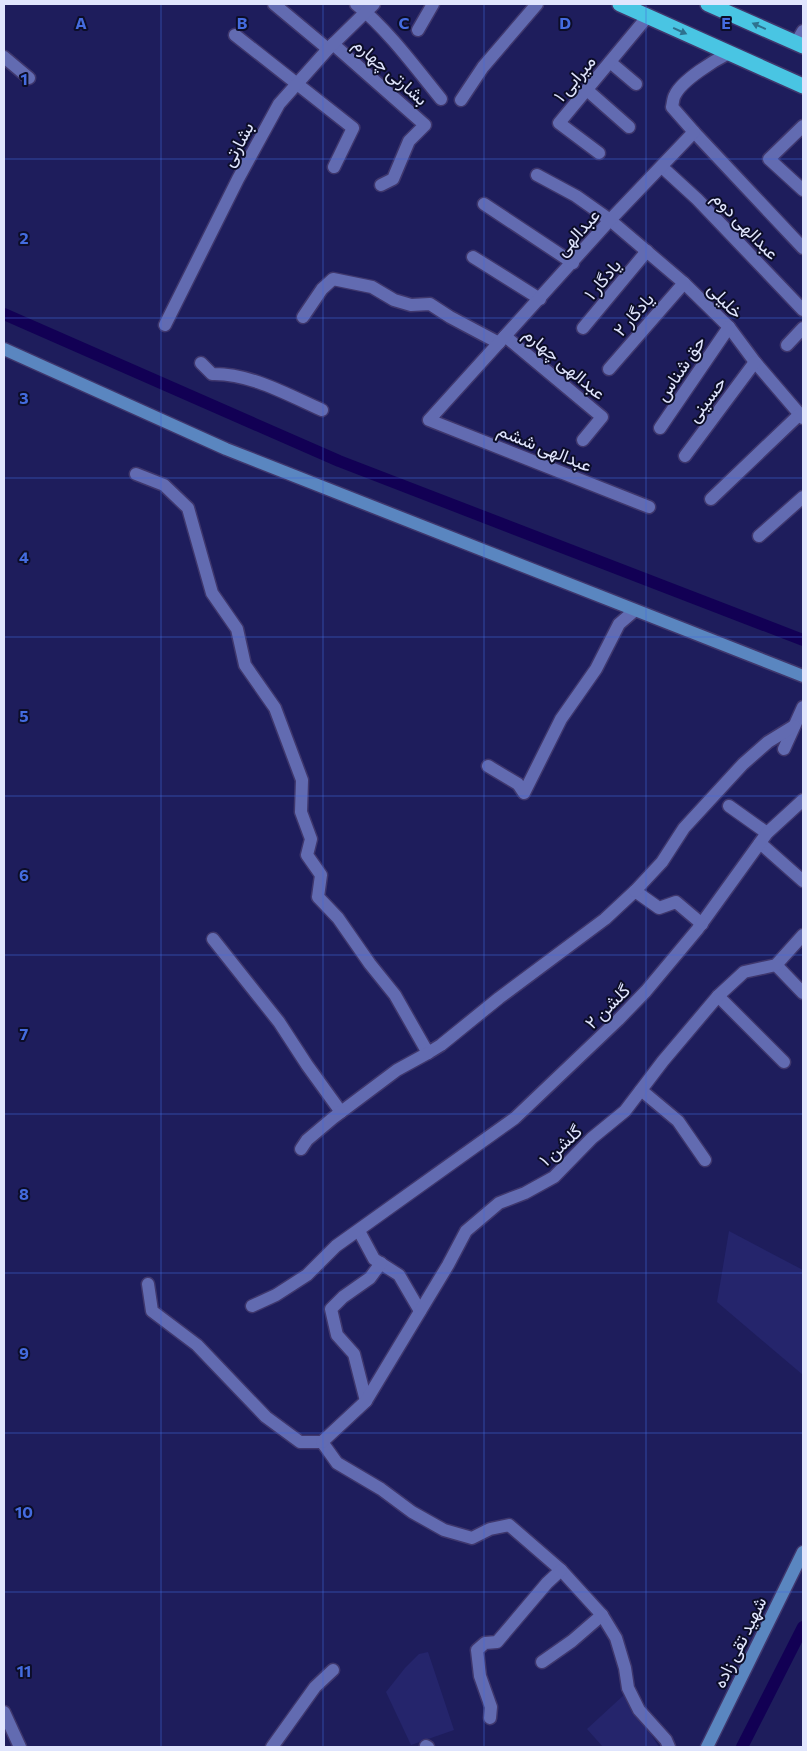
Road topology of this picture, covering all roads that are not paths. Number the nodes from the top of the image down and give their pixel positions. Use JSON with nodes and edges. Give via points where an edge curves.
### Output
{"nodes":[{"id":1,"x":274,"y":4,"type":"edge"},
{"id":2,"x":433,"y":4,"type":"edge"},
{"id":3,"x":537,"y":4,"type":"edge"},
{"id":4,"x":620,"y":4,"type":"edge"},
{"id":5,"x":708,"y":4,"type":"edge"},
{"id":6,"x":365,"y":6,"type":"edge"},
{"id":7,"x":648,"y":16,"type":"junction"},
{"id":8,"x":418,"y":30,"type":"dead end"},
{"id":9,"x":235,"y":35,"type":"dead end"},
{"id":10,"x":801,"y":40,"type":"edge"},
{"id":11,"x":706,"y":42,"type":"junction"},
{"id":12,"x":331,"y":47,"type":"junction"},
{"id":13,"x":729,"y":53,"type":"junction"},
{"id":14,"x":4,"y":58,"type":"edge"},
{"id":15,"x":610,"y":62,"type":"junction"},
{"id":16,"x":704,"y":67,"type":"junction"},
{"id":17,"x":29,"y":78,"type":"dead end"},
{"id":18,"x":296,"y":84,"type":"junction"},
{"id":19,"x":636,"y":84,"type":"dead end"},
{"id":20,"x":803,"y":86,"type":"edge"},
{"id":21,"x":587,"y":90,"type":"junction"},
{"id":22,"x":441,"y":99,"type":"dead end"},
{"id":23,"x":461,"y":100,"type":"dead end"},
{"id":24,"x":803,"y":126,"type":"edge"},
{"id":25,"x":629,"y":127,"type":"dead end"},
{"id":26,"x":694,"y":132,"type":"junction"},
{"id":27,"x":599,"y":153,"type":"dead end"},
{"id":28,"x":334,"y":167,"type":"dead end"},
{"id":29,"x":662,"y":167,"type":"junction"},
{"id":30,"x":536,"y":175,"type":"dead end"},
{"id":31,"x":381,"y":185,"type":"dead end"},
{"id":32,"x":803,"y":190,"type":"edge"},
{"id":33,"x":484,"y":204,"type":"dead end"},
{"id":34,"x":610,"y":220,"type":"junction"},
{"id":35,"x":803,"y":248,"type":"edge"},
{"id":36,"x":647,"y":251,"type":"junction"},
{"id":37,"x":473,"y":257,"type":"dead end"},
{"id":38,"x":573,"y":263,"type":"junction"},
{"id":39,"x":684,"y":282,"type":"junction"},
{"id":40,"x":540,"y":298,"type":"junction"},
{"id":41,"x":803,"y":310,"type":"edge"},
{"id":42,"x":303,"y":317,"type":"dead end"},
{"id":43,"x":165,"y":325,"type":"dead end"},
{"id":44,"x":729,"y":327,"type":"junction"},
{"id":45,"x":583,"y":328,"type":"dead end"},
{"id":46,"x":803,"y":328,"type":"edge"},
{"id":47,"x":502,"y":339,"type":"junction"},
{"id":48,"x":787,"y":345,"type":"dead end"},
{"id":49,"x":4,"y":349,"type":"edge"},
{"id":50,"x":755,"y":362,"type":"junction"},
{"id":51,"x":201,"y":363,"type":"dead end"},
{"id":52,"x":610,"y":369,"type":"dead end"},
{"id":53,"x":322,"y":410,"type":"dead end"},
{"id":54,"x":802,"y":416,"type":"edge"},
{"id":55,"x":429,"y":420,"type":"joint"},
{"id":56,"x":660,"y":428,"type":"dead end"},
{"id":57,"x":583,"y":440,"type":"dead end"},
{"id":58,"x":685,"y":456,"type":"dead end"},
{"id":59,"x":136,"y":474,"type":"dead end"},
{"id":60,"x":803,"y":496,"type":"edge"},
{"id":61,"x":711,"y":499,"type":"dead end"},
{"id":62,"x":649,"y":507,"type":"dead end"},
{"id":63,"x":759,"y":536,"type":"dead end"},
{"id":64,"x":634,"y":611,"type":"junction"},
{"id":65,"x":803,"y":676,"type":"edge"},
{"id":66,"x":803,"y":707,"type":"edge"},
{"id":67,"x":794,"y":726,"type":"junction"},
{"id":68,"x":784,"y":749,"type":"dead end"},
{"id":69,"x":488,"y":766,"type":"dead end"},
{"id":70,"x":803,"y":800,"type":"edge"},
{"id":71,"x":729,"y":806,"type":"dead end"},
{"id":72,"x":763,"y":838,"type":"junction"},
{"id":73,"x":803,"y":880,"type":"edge"},
{"id":74,"x":635,"y":891,"type":"junction"},
{"id":75,"x":702,"y":924,"type":"junction"},
{"id":76,"x":803,"y":935,"type":"edge"},
{"id":77,"x":213,"y":938,"type":"dead end"},
{"id":78,"x":776,"y":965,"type":"junction"},
{"id":79,"x":803,"y":993,"type":"edge"},
{"id":80,"x":718,"y":996,"type":"junction"},
{"id":81,"x":428,"y":1053,"type":"junction"},
{"id":82,"x":784,"y":1062,"type":"dead end"},
{"id":83,"x":641,"y":1090,"type":"junction"},
{"id":84,"x":341,"y":1112,"type":"junction"},
{"id":85,"x":301,"y":1149,"type":"dead end"},
{"id":86,"x":706,"y":1160,"type":"dead end"},
{"id":87,"x":360,"y":1231,"type":"junction"},
{"id":88,"x":381,"y":1263,"type":"junction"},
{"id":89,"x":148,"y":1284,"type":"dead end"},
{"id":90,"x":252,"y":1306,"type":"dead end"},
{"id":91,"x":420,"y":1311,"type":"junction"},
{"id":92,"x":366,"y":1401,"type":"junction"},
{"id":93,"x":322,"y":1442,"type":"junction"},
{"id":94,"x":803,"y":1552,"type":"edge"},
{"id":95,"x":561,"y":1570,"type":"junction"},
{"id":96,"x":602,"y":1615,"type":"junction"},
{"id":97,"x":542,"y":1662,"type":"dead end"},
{"id":98,"x":333,"y":1670,"type":"dead end"},
{"id":99,"x":4,"y":1712,"type":"edge"},
{"id":100,"x":490,"y":1718,"type":"dead end"},
{"id":101,"x":20,"y":1747,"type":"edge"},
{"id":102,"x":272,"y":1747,"type":"edge"},
{"id":103,"x":669,"y":1747,"type":"edge"},
{"id":104,"x":707,"y":1747,"type":"edge"}],
"edges":[{"from":1,"to":12,"type":"street","name":"بشارتی چهارم"},
{"from":2,"to":8,"type":"street"},
{"from":3,"to":23,"type":"street","via":[[483,67]]},
{"from":4,"to":7,"type":"highway"},
{"from":10,"to":5,"type":"highway","one_way":true},
{"from":6,"to":12,"type":"street","name":"بشارتی"},
{"from":6,"to":22,"type":"street"},
{"from":7,"to":11,"type":"highway","one_way":true},
{"from":7,"to":15,"type":"street","name":"میرابی ۱"},
{"from":9,"to":18,"type":"street"},
{"from":11,"to":13,"type":"highway"},
{"from":11,"to":16,"type":"street"},
{"from":12,"to":18,"type":"street","name":"بشارتی"},
{"from":12,"to":31,"type":"street","name":"بشارتی چهارم","via":[[425,125],[409,141],[393,179]]},
{"from":13,"to":16,"type":"street"},
{"from":13,"to":20,"type":"highway"},
{"from":14,"to":17,"type":"street"},
{"from":15,"to":19,"type":"street"},
{"from":15,"to":21,"type":"street","name":"میرابی ۱"},
{"from":16,"to":26,"type":"street","via":[[674,95],[672,107]]},
{"from":18,"to":28,"type":"street","via":[[353,128]]},
{"from":18,"to":43,"type":"street","name":"بشارتی","via":[[279,104],[238,179]]},
{"from":21,"to":25,"type":"street"},
{"from":21,"to":27,"type":"street","name":"میرابی ۱","via":[[559,123]]},
{"from":24,"to":32,"type":"street","via":[[769,158]]},
{"from":26,"to":29,"type":"street","name":"عبدالهی"},
{"from":26,"to":35,"type":"street"},
{"from":29,"to":34,"type":"street","name":"عبدالهی"},
{"from":29,"to":41,"type":"street","name":"عبدالهی دوم"},
{"from":30,"to":34,"type":"street","name":"خلیلی","via":[[576,196]]},
{"from":33,"to":38,"type":"street"},
{"from":34,"to":36,"type":"street","name":"خلیلی"},
{"from":34,"to":38,"type":"street","name":"عبدالهی"},
{"from":36,"to":39,"type":"street","name":"خلیلی"},
{"from":36,"to":45,"type":"street","name":"یادگار ۱"},
{"from":37,"to":40,"type":"street"},
{"from":38,"to":40,"type":"street","name":"عبدالهی"},
{"from":39,"to":44,"type":"street","name":"خلیلی"},
{"from":39,"to":52,"type":"street","name":"یادگار ۲"},
{"from":40,"to":47,"type":"street","name":"عبدالهی"},
{"from":42,"to":47,"type":"street","via":[[333,279],[372,287],[394,300],[430,304],[450,317]]},
{"from":44,"to":50,"type":"street","name":"خلیلی"},
{"from":44,"to":56,"type":"street","name":"حق شناس"},
{"from":46,"to":48,"type":"street"},
{"from":47,"to":55,"type":"street","name":"عبدالهی"},
{"from":47,"to":57,"type":"street","name":"عبدالهی چهارم","via":[[602,417]]},
{"from":49,"to":64,"type":"main road","via":[[226,449]]},
{"from":50,"to":54,"type":"street","name":"خلیلی"},
{"from":50,"to":58,"type":"street","name":"حسینی"},
{"from":51,"to":53,"type":"street","via":[[212,374],[247,378]]},
{"from":54,"to":61,"type":"street"},
{"from":55,"to":62,"type":"street","name":"عبدالهی ششم"},
{"from":59,"to":81,"type":"street","via":[[164,485],[188,508],[212,593],[237,629],[245,665],[275,708],[302,780],[302,812],[310,839],[307,855],[321,875],[318,897],[338,918],[395,995]]},
{"from":60,"to":63,"type":"street"},
{"from":64,"to":65,"type":"main road"},
{"from":64,"to":69,"type":"street","via":[[619,624],[596,669],[561,719],[524,793],[518,784]]},
{"from":66,"to":67,"type":"street"},
{"from":67,"to":68,"type":"street"},
{"from":67,"to":74,"type":"street","via":[[768,742],[743,764],[684,828],[662,862]]},
{"from":70,"to":72,"type":"street","name":"گلشن ۲"},
{"from":71,"to":72,"type":"street"},
{"from":72,"to":73,"type":"street"},
{"from":72,"to":75,"type":"street","name":"گلشن ۲"},
{"from":74,"to":75,"type":"street","via":[[659,908],[676,902]]},
{"from":74,"to":81,"type":"street","via":[[605,919]]},
{"from":75,"to":87,"type":"street","name":"گلشن ۲","via":[[646,992],[515,1118]]},
{"from":76,"to":78,"type":"street"},
{"from":77,"to":84,"type":"street","via":[[280,1022]]},
{"from":78,"to":79,"type":"street"},
{"from":78,"to":80,"type":"street","name":"گلشن ۱","via":[[744,972]]},
{"from":80,"to":82,"type":"street"},
{"from":80,"to":83,"type":"street","name":"گلشن ۱"},
{"from":81,"to":84,"type":"street","via":[[397,1070]]},
{"from":83,"to":86,"type":"street","via":[[678,1121]]},
{"from":83,"to":91,"type":"street","name":"گلشن ۱","via":[[625,1111],[592,1138],[554,1177],[499,1203],[466,1231]]},
{"from":84,"to":85,"type":"street","via":[[307,1140]]},
{"from":87,"to":88,"type":"street","via":[[374,1258]]},
{"from":87,"to":90,"type":"street","name":"گلشن ۲","via":[[336,1246],[307,1275]]},
{"from":88,"to":91,"type":"street","via":[[399,1276]]},
{"from":88,"to":92,"type":"street","via":[[370,1278],[331,1309],[337,1335],[354,1354]]},
{"from":89,"to":93,"type":"street","via":[[152,1311],[197,1345],[266,1417],[300,1442]]},
{"from":91,"to":92,"type":"street","name":"گلشن ۱"},
{"from":92,"to":93,"type":"street","name":"گلشن ۱"},
{"from":93,"to":95,"type":"street","via":[[337,1463],[444,1530],[472,1538],[490,1529],[509,1525]]},
{"from":94,"to":104,"type":"main road","name":"شهید تقی زاده"},
{"from":95,"to":96,"type":"street"},
{"from":95,"to":100,"type":"street","via":[[546,1583],[497,1642],[485,1643],[477,1650],[480,1676],[491,1707]]},
{"from":96,"to":97,"type":"street"},
{"from":96,"to":103,"type":"street","via":[[616,1638],[628,1688],[639,1710]]},
{"from":98,"to":102,"type":"street","via":[[315,1687]]},
{"from":99,"to":101,"type":"street"}]}
